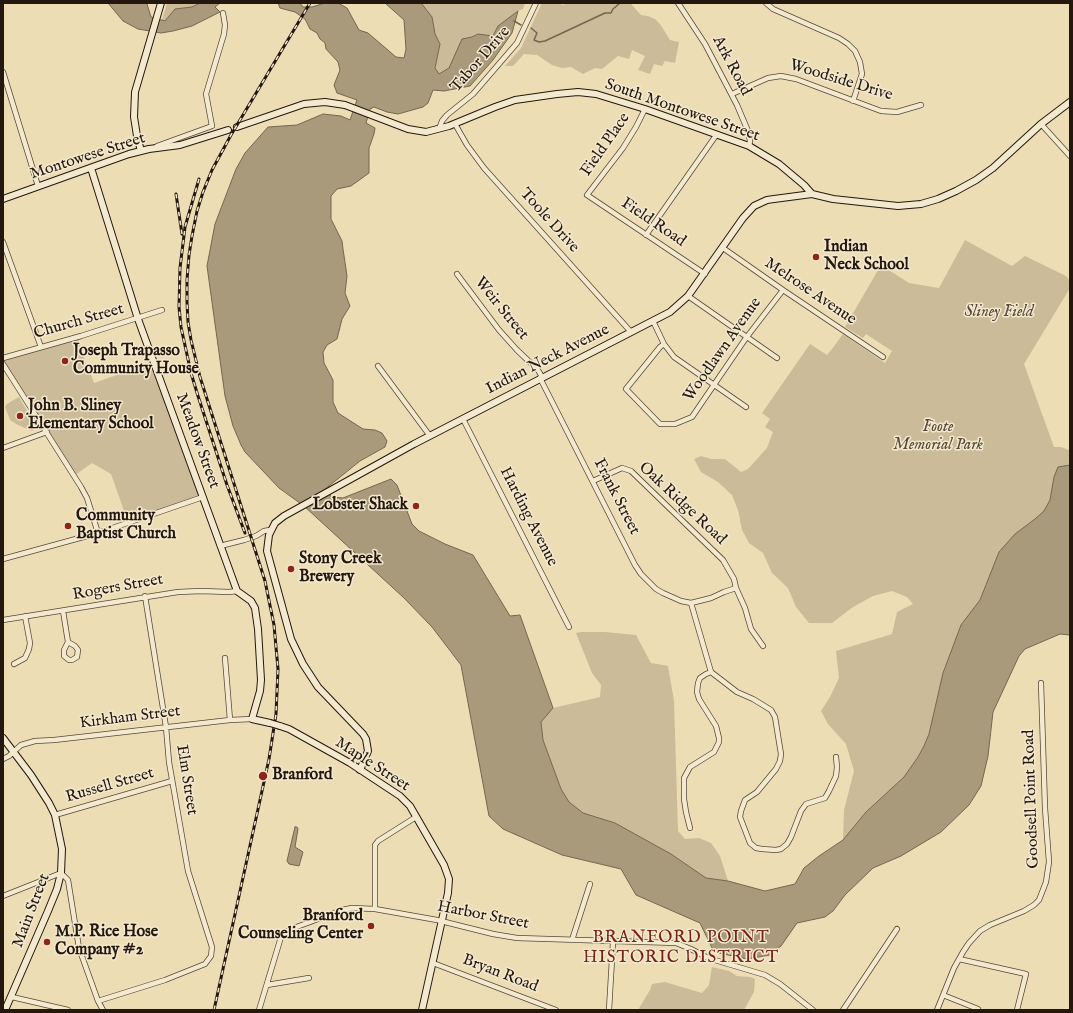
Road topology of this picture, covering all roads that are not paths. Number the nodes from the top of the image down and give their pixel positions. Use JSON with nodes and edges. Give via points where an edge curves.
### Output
{"nodes":[{"id":1,"x":161,"y":3,"type":"edge"},
{"id":2,"x":536,"y":3,"type":"edge"},
{"id":3,"x":678,"y":3,"type":"edge"},
{"id":4,"x":766,"y":3,"type":"edge"},
{"id":5,"x":223,"y":13,"type":"dead end"},
{"id":6,"x":3,"y":72,"type":"edge"},
{"id":7,"x":732,"y":94,"type":"junction"},
{"id":8,"x":853,"y":101,"type":"junction"},
{"id":9,"x":1070,"y":102,"type":"edge"},
{"id":10,"x":921,"y":105,"type":"dead end"},
{"id":11,"x":645,"y":109,"type":"junction"},
{"id":12,"x":455,"y":124,"type":"junction"},
{"id":13,"x":1041,"y":124,"type":"junction"},
{"id":14,"x":237,"y":128,"type":"dead end"},
{"id":15,"x":439,"y":129,"type":"junction"},
{"id":16,"x":228,"y":130,"type":"dead end"},
{"id":17,"x":717,"y":134,"type":"junction"},
{"id":18,"x":749,"y":146,"type":"junction"},
{"id":19,"x":150,"y":149,"type":"junction"},
{"id":20,"x":141,"y":151,"type":"junction"},
{"id":21,"x":1070,"y":156,"type":"edge"},
{"id":22,"x":91,"y":168,"type":"junction"},
{"id":23,"x":38,"y":186,"type":"junction"},
{"id":24,"x":812,"y":194,"type":"junction"},
{"id":25,"x":587,"y":195,"type":"joint"},
{"id":26,"x":3,"y":199,"type":"edge"},
{"id":27,"x":646,"y":235,"type":"junction"},
{"id":28,"x":3,"y":242,"type":"edge"},
{"id":29,"x":723,"y":248,"type":"junction"},
{"id":30,"x":456,"y":274,"type":"dead end"},
{"id":31,"x":705,"y":274,"type":"junction"},
{"id":32,"x":782,"y":290,"type":"junction"},
{"id":33,"x":688,"y":296,"type":"junction"},
{"id":34,"x":162,"y":310,"type":"dead end"},
{"id":35,"x":138,"y":319,"type":"junction"},
{"id":36,"x":653,"y":320,"type":"junction"},
{"id":37,"x":631,"y":332,"type":"junction"},
{"id":38,"x":746,"y":338,"type":"junction"},
{"id":39,"x":664,"y":344,"type":"junction"},
{"id":40,"x":41,"y":347,"type":"junction"},
{"id":41,"x":883,"y":357,"type":"dead end"},
{"id":42,"x":3,"y":358,"type":"edge"},
{"id":43,"x":777,"y":358,"type":"dead end"},
{"id":44,"x":3,"y":364,"type":"edge"},
{"id":45,"x":378,"y":366,"type":"dead end"},
{"id":46,"x":541,"y":378,"type":"junction"},
{"id":47,"x":713,"y":385,"type":"junction"},
{"id":48,"x":746,"y":407,"type":"dead end"},
{"id":49,"x":463,"y":419,"type":"junction"},
{"id":50,"x":47,"y":432,"type":"junction"},
{"id":51,"x":430,"y":436,"type":"junction"},
{"id":52,"x":3,"y":448,"type":"edge"},
{"id":53,"x":593,"y":481,"type":"junction"},
{"id":54,"x":203,"y":497,"type":"junction"},
{"id":55,"x":270,"y":530,"type":"junction"},
{"id":56,"x":98,"y":533,"type":"junction"},
{"id":57,"x":220,"y":546,"type":"junction"},
{"id":58,"x":3,"y":559,"type":"edge"},
{"id":59,"x":736,"y":588,"type":"junction"},
{"id":60,"x":237,"y":590,"type":"junction"},
{"id":61,"x":145,"y":596,"type":"junction"},
{"id":62,"x":691,"y":603,"type":"junction"},
{"id":63,"x":63,"y":611,"type":"junction"},
{"id":64,"x":25,"y":616,"type":"junction"},
{"id":65,"x":3,"y":620,"type":"edge"},
{"id":66,"x":569,"y":627,"type":"dead end"},
{"id":67,"x":68,"y":642,"type":"dead end"},
{"id":68,"x":763,"y":646,"type":"dead end"},
{"id":69,"x":226,"y":658,"type":"dead end"},
{"id":70,"x":14,"y":664,"type":"dead end"},
{"id":71,"x":711,"y":672,"type":"junction"},
{"id":72,"x":1041,"y":683,"type":"dead end"},
{"id":73,"x":252,"y":719,"type":"junction"},
{"id":74,"x":230,"y":720,"type":"junction"},
{"id":75,"x":166,"y":727,"type":"junction"},
{"id":76,"x":3,"y":738,"type":"edge"},
{"id":77,"x":14,"y":751,"type":"junction"},
{"id":78,"x":836,"y":757,"type":"dead end"},
{"id":79,"x":3,"y":759,"type":"edge"},
{"id":80,"x":360,"y":770,"type":"junction"},
{"id":81,"x":172,"y":781,"type":"junction"},
{"id":82,"x":55,"y":815,"type":"junction"},
{"id":83,"x":416,"y":817,"type":"junction"},
{"id":84,"x":690,"y":828,"type":"dead end"},
{"id":85,"x":61,"y":873,"type":"junction"},
{"id":86,"x":590,"y":884,"type":"dead end"},
{"id":87,"x":3,"y":896,"type":"edge"},
{"id":88,"x":375,"y":909,"type":"junction"},
{"id":89,"x":443,"y":921,"type":"junction"},
{"id":90,"x":897,"y":929,"type":"dead end"},
{"id":91,"x":572,"y":940,"type":"junction"},
{"id":92,"x":613,"y":942,"type":"junction"},
{"id":93,"x":959,"y":959,"type":"junction"},
{"id":94,"x":433,"y":963,"type":"junction"},
{"id":95,"x":309,"y":978,"type":"dead end"},
{"id":96,"x":267,"y":985,"type":"junction"},
{"id":97,"x":943,"y":995,"type":"junction"},
{"id":98,"x":12,"y":997,"type":"junction"},
{"id":99,"x":98,"y":1001,"type":"junction"},
{"id":100,"x":978,"y":1009,"type":"dead end"},
{"id":101,"x":5,"y":1010,"type":"edge"},
{"id":102,"x":68,"y":1010,"type":"edge"},
{"id":103,"x":103,"y":1010,"type":"edge"},
{"id":104,"x":258,"y":1010,"type":"edge"},
{"id":105,"x":422,"y":1010,"type":"edge"},
{"id":106,"x":556,"y":1010,"type":"edge"},
{"id":107,"x":609,"y":1010,"type":"edge"},
{"id":108,"x":813,"y":1010,"type":"edge"},
{"id":109,"x":843,"y":1010,"type":"edge"},
{"id":110,"x":937,"y":1010,"type":"edge"},
{"id":111,"x":1016,"y":1010,"type":"edge"}],
"edges":[{"from":1,"to":20,"type":"street","via":[[135,99],[136,129]]},
{"from":2,"to":15,"type":"street","name":"Tabor Drive","via":[[517,43],[473,94],[447,115]]},
{"from":3,"to":7,"type":"street","name":"Ark Road","via":[[706,44]]},
{"from":4,"to":8,"type":"street","via":[[839,38],[855,50],[862,74]]},
{"from":5,"to":19,"type":"street","via":[[224,34],[206,94],[212,126]]},
{"from":6,"to":23,"type":"street"},
{"from":7,"to":8,"type":"street","name":"Woodside Drive","via":[[768,78],[781,76],[796,79]]},
{"from":7,"to":18,"type":"street","name":"Ark Road","via":[[748,131]]},
{"from":8,"to":10,"type":"street","name":"Woodside Drive","via":[[873,109],[893,112]]},
{"from":9,"to":13,"type":"street"},
{"from":11,"to":12,"type":"street","name":"South Montowese Street","via":[[596,94],[578,92],[507,102]]},
{"from":11,"to":17,"type":"street","name":"South Montowese Street"},
{"from":11,"to":25,"type":"street","name":"Field Place","via":[[623,148]]},
{"from":12,"to":15,"type":"street","name":"South Montowese Street"},
{"from":12,"to":37,"type":"street","name":"Toole Drive","via":[[484,168]]},
{"from":13,"to":21,"type":"street"},
{"from":13,"to":24,"type":"street","via":[[994,168],[956,191],[926,203],[898,206],[833,199]]},
{"from":14,"to":15,"type":"street","name":"South Montowese Street","via":[[310,103],[325,102],[352,108],[413,130],[426,132]]},
{"from":16,"to":19,"type":"street","name":"Montowese Street","via":[[180,146]]},
{"from":17,"to":18,"type":"street","name":"South Montowese Street"},
{"from":17,"to":27,"type":"street"},
{"from":18,"to":24,"type":"street","name":"South Montowese Street","via":[[780,164]]},
{"from":19,"to":20,"type":"street","name":"Montowese Street"},
{"from":20,"to":22,"type":"street","name":"Montowese Street"},
{"from":22,"to":23,"type":"street","name":"Montowese Street"},
{"from":22,"to":35,"type":"street","name":"Meadow Street"},
{"from":23,"to":26,"type":"street","name":"Montowese Street"},
{"from":24,"to":29,"type":"street","name":"Indian Neck Avenue","via":[[767,200],[754,206]]},
{"from":25,"to":27,"type":"street","name":"Field Road"},
{"from":27,"to":31,"type":"street","name":"Field Road"},
{"from":28,"to":40,"type":"street"},
{"from":29,"to":31,"type":"street","name":"Indian Neck Avenue"},
{"from":29,"to":32,"type":"street","name":"Melrose Avenue"},
{"from":30,"to":46,"type":"street","name":"Weir Street","via":[[499,330],[538,370]]},
{"from":31,"to":33,"type":"street","name":"Indian Neck Avenue"},
{"from":32,"to":38,"type":"street","name":"Woodlawn Avenue"},
{"from":32,"to":41,"type":"street","name":"Melrose Avenue"},
{"from":33,"to":36,"type":"street","name":"Indian Neck Avenue","via":[[670,312]]},
{"from":33,"to":38,"type":"street"},
{"from":34,"to":35,"type":"street","name":"Church Street"},
{"from":35,"to":40,"type":"street","name":"Church Street"},
{"from":35,"to":54,"type":"street","name":"Meadow Street"},
{"from":36,"to":37,"type":"street","name":"Indian Neck Avenue"},
{"from":36,"to":39,"type":"street"},
{"from":37,"to":46,"type":"street","name":"Indian Neck Avenue"},
{"from":38,"to":43,"type":"street"},
{"from":38,"to":47,"type":"street","name":"Woodlawn Avenue"},
{"from":39,"to":47,"type":"street","via":[[674,357]]},
{"from":39,"to":47,"type":"street","name":"Woodlawn Avenue","via":[[626,389],[660,424],[675,424],[692,417]]},
{"from":40,"to":42,"type":"street","name":"Church Street"},
{"from":44,"to":50,"type":"street"},
{"from":45,"to":51,"type":"street"},
{"from":46,"to":49,"type":"street","name":"Indian Neck Avenue"},
{"from":46,"to":53,"type":"street","name":"Frank Street"},
{"from":47,"to":48,"type":"street"},
{"from":49,"to":51,"type":"street","name":"Indian Neck Avenue"},
{"from":49,"to":66,"type":"street","name":"Harding Avenue"},
{"from":50,"to":52,"type":"street"},
{"from":50,"to":56,"type":"street","via":[[87,498]]},
{"from":51,"to":55,"type":"street","name":"Indian Neck Avenue","via":[[295,510],[278,520]]},
{"from":53,"to":59,"type":"street","name":"Oak Ridge Road","via":[[622,468],[631,471],[722,560],[734,579]]},
{"from":53,"to":62,"type":"street","name":"Frank Street","via":[[641,574],[656,589]]},
{"from":54,"to":56,"type":"street"},
{"from":54,"to":57,"type":"street","name":"Meadow Street"},
{"from":55,"to":57,"type":"street","name":"Indian Neck Avenue"},
{"from":55,"to":80,"type":"street","via":[[268,557],[291,638],[303,664],[318,686],[366,739],[368,751]]},
{"from":56,"to":58,"type":"street"},
{"from":57,"to":60,"type":"street","name":"Meadow Street"},
{"from":59,"to":62,"type":"street"},
{"from":59,"to":68,"type":"street","name":"Oak Ridge Road","via":[[751,629]]},
{"from":60,"to":61,"type":"street","name":"Rogers Street","via":[[201,590]]},
{"from":60,"to":73,"type":"street","name":"Meadow Street","via":[[253,604],[256,613],[261,680]]},
{"from":61,"to":63,"type":"street","name":"Rogers Street"},
{"from":61,"to":75,"type":"street","name":"Elm Street"},
{"from":62,"to":71,"type":"street"},
{"from":63,"to":64,"type":"street","name":"Rogers Street"},
{"from":63,"to":67,"type":"street"},
{"from":64,"to":65,"type":"street","name":"Rogers Street"},
{"from":64,"to":70,"type":"street","via":[[29,649],[25,658]]},
{"from":69,"to":74,"type":"street"},
{"from":71,"to":78,"type":"street","via":[[737,692],[771,710],[776,717],[780,761],[757,792],[745,800],[740,817],[750,843],[756,848],[776,850],[787,844],[806,804],[825,798],[829,791],[836,776]]},
{"from":71,"to":84,"type":"street","via":[[700,678],[697,692],[716,726],[719,742],[714,752],[690,767],[684,778],[684,798]]},
{"from":72,"to":93,"type":"street","name":"Goodsell Point Road","via":[[1049,862],[1046,882],[1034,905],[980,931]]},
{"from":73,"to":74,"type":"street","name":"Kirkham Street"},
{"from":73,"to":80,"type":"street","name":"Maple Street","bridge":true,"via":[[289,729]]},
{"from":74,"to":75,"type":"street","name":"Kirkham Street"},
{"from":75,"to":77,"type":"street","name":"Kirkham Street","via":[[35,741],[21,745]]},
{"from":75,"to":81,"type":"street","name":"Elm Street"},
{"from":76,"to":77,"type":"street","name":"Main Street"},
{"from":77,"to":79,"type":"street","name":"Kirkham Street"},
{"from":77,"to":82,"type":"street","name":"Main Street"},
{"from":80,"to":83,"type":"street","name":"Maple Street","via":[[400,796]]},
{"from":81,"to":82,"type":"street","name":"Russell Street"},
{"from":81,"to":99,"type":"street","name":"Elm Street","via":[[188,871],[212,947],[211,956],[205,964],[165,980]]},
{"from":82,"to":85,"type":"street","name":"Main Street","via":[[62,846]]},
{"from":83,"to":88,"type":"street","via":[[378,840],[375,845]]},
{"from":83,"to":89,"type":"street","name":"Maple Street","via":[[448,874],[449,888]]},
{"from":85,"to":87,"type":"street"},
{"from":85,"to":98,"type":"street","name":"Main Street"},
{"from":85,"to":99,"type":"street","via":[[68,880],[79,948]]},
{"from":86,"to":91,"type":"street"},
{"from":88,"to":89,"type":"street","name":"Harbor Street"},
{"from":88,"to":96,"type":"street","name":"Harbor Street","via":[[342,910],[283,934]]},
{"from":89,"to":91,"type":"street","name":"Harbor Street","via":[[510,937]]},
{"from":89,"to":94,"type":"street","name":"Maple Street"},
{"from":90,"to":109,"type":"street"},
{"from":91,"to":92,"type":"street","name":"Harbor Street"},
{"from":92,"to":107,"type":"street"},
{"from":92,"to":108,"type":"street","name":"Harbor Street","via":[[684,945],[708,958],[765,974]]},
{"from":93,"to":97,"type":"street","name":"Goodsell Point Road"},
{"from":93,"to":111,"type":"street","via":[[1026,974]]},
{"from":94,"to":105,"type":"street","name":"Maple Street"},
{"from":94,"to":106,"type":"street","name":"Bryan Road"},
{"from":95,"to":96,"type":"street"},
{"from":96,"to":104,"type":"street"},
{"from":97,"to":100,"type":"street"},
{"from":97,"to":110,"type":"street","name":"Goodsell Point Road"},
{"from":98,"to":101,"type":"street","name":"Main Street"},
{"from":98,"to":102,"type":"street"},
{"from":99,"to":103,"type":"street"}]}
